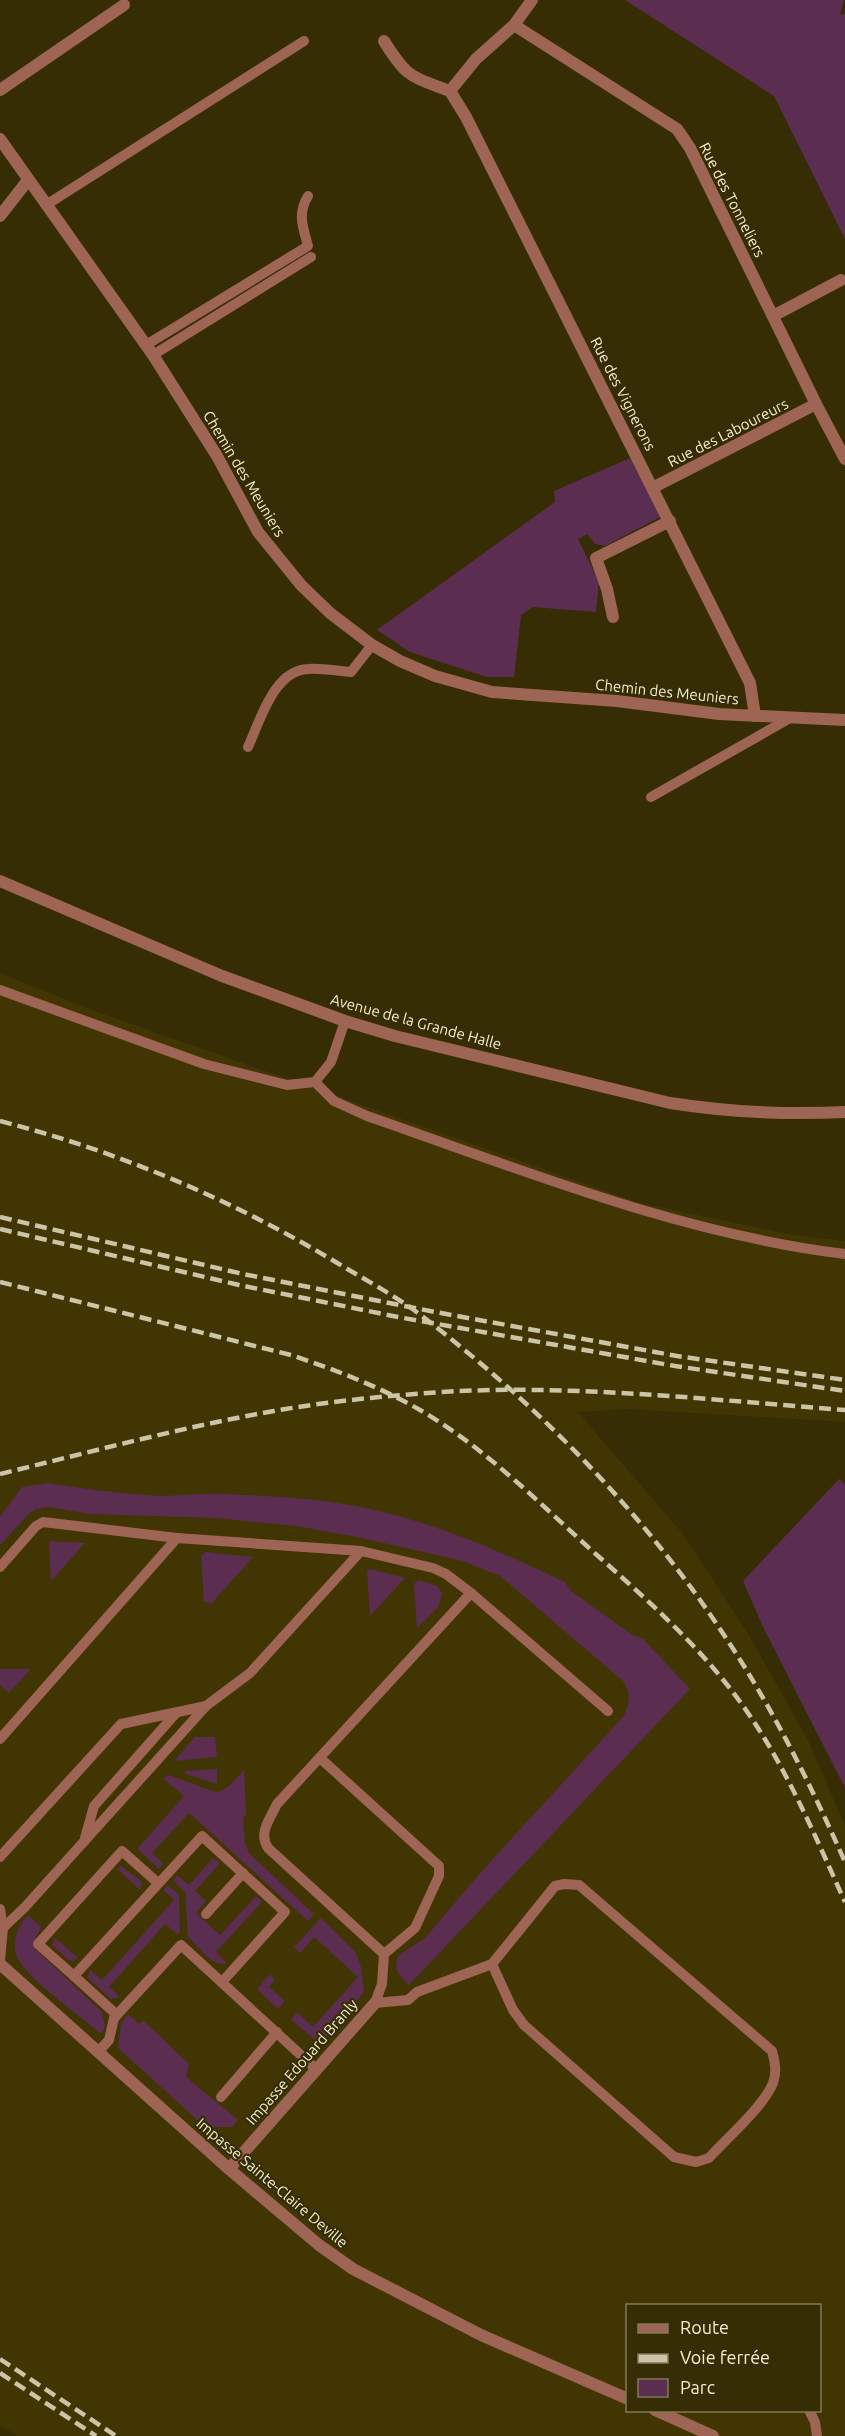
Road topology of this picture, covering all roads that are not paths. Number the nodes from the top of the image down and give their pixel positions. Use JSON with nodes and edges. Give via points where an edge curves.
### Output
{"nodes":[{"id":1,"x":532,"y":0,"type":"edge"},
{"id":2,"x":124,"y":5,"type":"dead end"},
{"id":3,"x":514,"y":25,"type":"junction"},
{"id":4,"x":303,"y":41,"type":"dead end"},
{"id":5,"x":384,"y":41,"type":"dead end"},
{"id":6,"x":0,"y":90,"type":"edge"},
{"id":7,"x":450,"y":91,"type":"junction"},
{"id":8,"x":0,"y":139,"type":"edge"},
{"id":9,"x":28,"y":180,"type":"junction"},
{"id":10,"x":308,"y":196,"type":"dead end"},
{"id":11,"x":46,"y":205,"type":"junction"},
{"id":12,"x":0,"y":216,"type":"edge"},
{"id":13,"x":311,"y":257,"type":"dead end"},
{"id":14,"x":841,"y":280,"type":"dead end"},
{"id":15,"x":773,"y":316,"type":"junction"},
{"id":16,"x":149,"y":350,"type":"junction"},
{"id":17,"x":816,"y":404,"type":"junction"},
{"id":18,"x":845,"y":459,"type":"edge"},
{"id":19,"x":654,"y":487,"type":"junction"},
{"id":20,"x":670,"y":521,"type":"junction"},
{"id":21,"x":613,"y":618,"type":"dead end"},
{"id":22,"x":372,"y":645,"type":"junction"},
{"id":23,"x":755,"y":716,"type":"junction"},
{"id":24,"x":792,"y":717,"type":"junction"},
{"id":25,"x":845,"y":720,"type":"edge"},
{"id":26,"x":248,"y":747,"type":"dead end"},
{"id":27,"x":651,"y":797,"type":"dead end"},
{"id":28,"x":0,"y":881,"type":"edge"},
{"id":29,"x":0,"y":990,"type":"edge"},
{"id":30,"x":345,"y":1021,"type":"junction"},
{"id":31,"x":315,"y":1082,"type":"junction"},
{"id":32,"x":845,"y":1112,"type":"edge"},
{"id":33,"x":845,"y":1254,"type":"edge"},
{"id":34,"x":177,"y":1538,"type":"junction"},
{"id":35,"x":361,"y":1551,"type":"junction"},
{"id":36,"x":0,"y":1567,"type":"edge"},
{"id":37,"x":471,"y":1593,"type":"junction"},
{"id":38,"x":206,"y":1706,"type":"junction"},
{"id":39,"x":608,"y":1711,"type":"dead end"},
{"id":40,"x":177,"y":1712,"type":"junction"},
{"id":41,"x":0,"y":1739,"type":"edge"},
{"id":42,"x":320,"y":1758,"type":"junction"},
{"id":43,"x":85,"y":1842,"type":"junction"},
{"id":44,"x":0,"y":1857,"type":"edge"},
{"id":45,"x":243,"y":1873,"type":"junction"},
{"id":46,"x":158,"y":1883,"type":"junction"},
{"id":47,"x":0,"y":1909,"type":"edge"},
{"id":48,"x":206,"y":1914,"type":"dead end"},
{"id":49,"x":3,"y":1928,"type":"junction"},
{"id":50,"x":384,"y":1954,"type":"junction"},
{"id":51,"x":0,"y":1960,"type":"edge"},
{"id":52,"x":0,"y":1964,"type":"edge"},
{"id":53,"x":492,"y":1964,"type":"junction"},
{"id":54,"x":74,"y":1976,"type":"junction"},
{"id":55,"x":222,"y":1982,"type":"junction"},
{"id":56,"x":375,"y":2003,"type":"junction"},
{"id":57,"x":117,"y":2015,"type":"junction"},
{"id":58,"x":277,"y":2032,"type":"junction"},
{"id":59,"x":98,"y":2052,"type":"junction"},
{"id":60,"x":316,"y":2069,"type":"junction"},
{"id":61,"x":221,"y":2097,"type":"dead end"},
{"id":62,"x":229,"y":2169,"type":"junction"},
{"id":63,"x":626,"y":2399,"type":"edge"},
{"id":64,"x":659,"y":2412,"type":"edge"},
{"id":65,"x":810,"y":2412,"type":"edge"},
{"id":66,"x":713,"y":2436,"type":"edge"},
{"id":67,"x":817,"y":2436,"type":"edge"}],
"edges":[{"from":1,"to":3,"type":"street"},
{"from":2,"to":6,"type":"street"},
{"from":3,"to":7,"type":"street","via":[[476,59]]},
{"from":3,"to":15,"type":"street","name":"Rue des Tonneliers","via":[[677,129]]},
{"from":4,"to":11,"type":"lane"},
{"from":5,"to":7,"type":"street","via":[[401,68],[413,78]]},
{"from":7,"to":19,"type":"street","name":"Rue des Vignerons"},
{"from":8,"to":9,"type":"street","name":"Chemin des Meuniers"},
{"from":9,"to":11,"type":"street","name":"Chemin des Meuniers"},
{"from":9,"to":12,"type":"street"},
{"from":10,"to":16,"type":"lane","via":[[301,220],[308,246]]},
{"from":11,"to":16,"type":"street","name":"Chemin des Meuniers"},
{"from":13,"to":16,"type":"lane"},
{"from":14,"to":15,"type":"street"},
{"from":15,"to":17,"type":"street","name":"Rue des Tonneliers"},
{"from":16,"to":22,"type":"street","name":"Chemin des Meuniers","via":[[217,456],[258,532],[279,560],[330,614]]},
{"from":17,"to":18,"type":"street","name":"Rue des Tonneliers"},
{"from":17,"to":19,"type":"street","name":"Rue des Laboureurs"},
{"from":19,"to":20,"type":"street","name":"Rue des Vignerons"},
{"from":20,"to":21,"type":"street","via":[[596,558]]},
{"from":20,"to":23,"type":"street","name":"Rue des Vignerons","via":[[750,683]]},
{"from":22,"to":23,"type":"street","name":"Chemin des Meuniers","via":[[435,676],[492,692]]},
{"from":22,"to":26,"type":"lane","via":[[351,672],[307,669],[285,677],[276,687]]},
{"from":23,"to":24,"type":"street","name":"Chemin des Meuniers"},
{"from":24,"to":25,"type":"street","name":"Chemin des Meuniers"},
{"from":24,"to":27,"type":"lane"},
{"from":28,"to":30,"type":"street","name":"Avenue de la Grande Halle","via":[[232,979]]},
{"from":29,"to":31,"type":"lane","via":[[204,1064],[287,1085]]},
{"from":30,"to":31,"type":"lane","via":[[331,1062]]},
{"from":30,"to":32,"type":"street","name":"Avenue de la Grande Halle","via":[[708,1109],[785,1114]]},
{"from":31,"to":33,"type":"lane","via":[[334,1101],[367,1116],[641,1210],[777,1243]]},
{"from":34,"to":35,"type":"lane"},
{"from":34,"to":36,"type":"lane","via":[[43,1522]]},
{"from":34,"to":41,"type":"lane"},
{"from":35,"to":37,"type":"lane","via":[[433,1568]]},
{"from":35,"to":38,"type":"lane","via":[[250,1673]]},
{"from":37,"to":39,"type":"lane"},
{"from":37,"to":42,"type":"lane"},
{"from":38,"to":40,"type":"lane"},
{"from":38,"to":43,"type":"lane"},
{"from":40,"to":43,"type":"lane","via":[[94,1806]]},
{"from":40,"to":44,"type":"lane","via":[[121,1724]]},
{"from":42,"to":50,"type":"lane","via":[[439,1866],[439,1876],[415,1928]]},
{"from":42,"to":50,"type":"lane","via":[[277,1804],[263,1832],[264,1842]]},
{"from":43,"to":49,"type":"lane"},
{"from":45,"to":46,"type":"lane","via":[[202,1836]]},
{"from":45,"to":48,"type":"lane"},
{"from":45,"to":55,"type":"lane","via":[[285,1912]]},
{"from":46,"to":54,"type":"lane"},
{"from":46,"to":54,"type":"lane","via":[[123,1851],[38,1944]]},
{"from":47,"to":49,"type":"lane"},
{"from":49,"to":51,"type":"lane"},
{"from":50,"to":56,"type":"lane","via":[[382,1984]]},
{"from":52,"to":59,"type":"street","name":"Impasse Sainte-Claire Deville"},
{"from":53,"to":53,"type":"lane","via":[[524,2025],[674,2157],[696,2162],[709,2158],[774,2082],[772,2051],[579,1885],[555,1886]]},
{"from":53,"to":56,"type":"lane","via":[[417,1992],[408,2000]]},
{"from":54,"to":57,"type":"lane"},
{"from":55,"to":57,"type":"lane","via":[[181,1945]]},
{"from":55,"to":58,"type":"lane"},
{"from":56,"to":60,"type":"street","name":"Impasse Edouard Branly"},
{"from":57,"to":59,"type":"lane","via":[[109,2040]]},
{"from":58,"to":60,"type":"lane"},
{"from":58,"to":61,"type":"lane"},
{"from":59,"to":62,"type":"street","name":"Impasse Sainte-Claire Deville"},
{"from":60,"to":62,"type":"street","name":"Impasse Edouard Branly"},
{"from":62,"to":63,"type":"street","name":"Impasse Sainte-Claire Deville","via":[[352,2269],[482,2334]]},
{"from":64,"to":66,"type":"street"},
{"from":65,"to":67,"type":"lane"}]}
